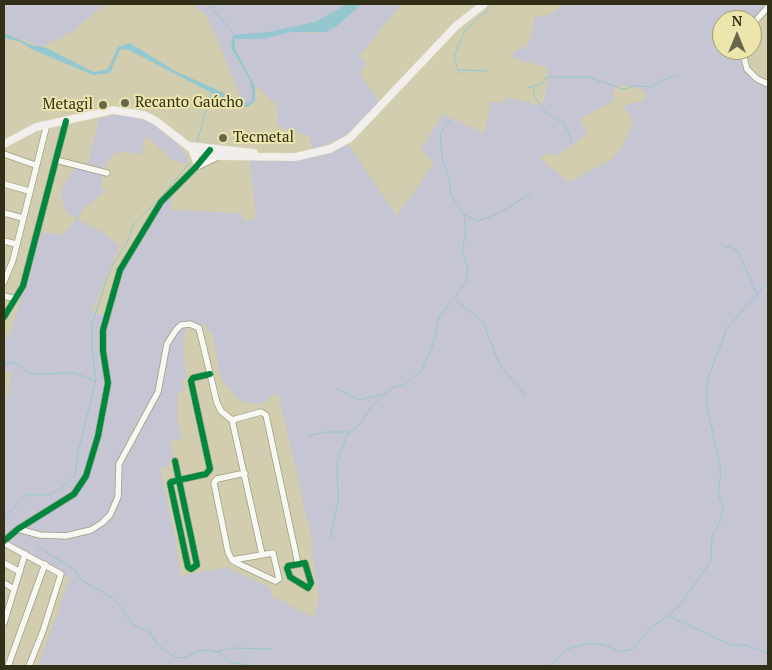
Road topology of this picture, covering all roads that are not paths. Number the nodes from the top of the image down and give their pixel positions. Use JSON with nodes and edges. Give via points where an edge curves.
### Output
{"nodes":[{"id":1,"x":484,"y":4,"type":"edge"},
{"id":2,"x":745,"y":60,"type":"edge"},
{"id":3,"x":768,"y":84,"type":"edge"},
{"id":4,"x":66,"y":121,"type":"junction"},
{"id":5,"x":47,"y":124,"type":"junction"},
{"id":6,"x":4,"y":144,"type":"edge"},
{"id":7,"x":190,"y":148,"type":"junction"},
{"id":8,"x":208,"y":152,"type":"junction"},
{"id":9,"x":4,"y":154,"type":"edge"},
{"id":10,"x":259,"y":155,"type":"junction"},
{"id":11,"x":221,"y":156,"type":"junction"},
{"id":12,"x":56,"y":160,"type":"junction"},
{"id":13,"x":35,"y":165,"type":"junction"},
{"id":14,"x":196,"y":167,"type":"junction"},
{"id":15,"x":108,"y":173,"type":"dead end"},
{"id":16,"x":4,"y":184,"type":"edge"},
{"id":17,"x":29,"y":191,"type":"junction"},
{"id":18,"x":4,"y":213,"type":"edge"},
{"id":19,"x":23,"y":218,"type":"junction"},
{"id":20,"x":4,"y":241,"type":"edge"},
{"id":21,"x":16,"y":244,"type":"junction"},
{"id":22,"x":7,"y":269,"type":"edge"},
{"id":23,"x":4,"y":282,"type":"edge"},
{"id":24,"x":4,"y":296,"type":"edge"},
{"id":25,"x":16,"y":299,"type":"junction"},
{"id":26,"x":4,"y":317,"type":"edge"},
{"id":27,"x":210,"y":374,"type":"junction"},
{"id":28,"x":232,"y":420,"type":"junction"},
{"id":29,"x":175,"y":461,"type":"dead end"},
{"id":30,"x":245,"y":473,"type":"junction"},
{"id":31,"x":179,"y":480,"type":"junction"},
{"id":32,"x":18,"y":529,"type":"junction"},
{"id":33,"x":4,"y":542,"type":"edge"},
{"id":34,"x":26,"y":554,"type":"junction"},
{"id":35,"x":262,"y":554,"type":"junction"},
{"id":36,"x":232,"y":560,"type":"junction"},
{"id":37,"x":4,"y":563,"type":"edge"},
{"id":38,"x":45,"y":564,"type":"junction"},
{"id":39,"x":298,"y":564,"type":"junction"},
{"id":40,"x":20,"y":572,"type":"junction"},
{"id":41,"x":4,"y":583,"type":"edge"},
{"id":42,"x":14,"y":589,"type":"junction"},
{"id":43,"x":6,"y":605,"type":"edge"},
{"id":44,"x":4,"y":623,"type":"edge"},
{"id":45,"x":8,"y":666,"type":"edge"},
{"id":46,"x":28,"y":666,"type":"edge"}],
"edges":[{"from":1,"to":10,"type":"main road","via":[[456,26],[376,112],[340,145],[295,157]]},
{"from":2,"to":3,"type":"street","via":[[747,69]]},
{"from":4,"to":5,"type":"main road"},
{"from":4,"to":7,"type":"main road","via":[[106,111],[132,112],[156,121]]},
{"from":4,"to":12,"type":"street"},
{"from":5,"to":6,"type":"main road","via":[[28,130]]},
{"from":5,"to":13,"type":"street"},
{"from":7,"to":8,"type":"main road"},
{"from":7,"to":14,"type":"main road"},
{"from":8,"to":10,"type":"main road","via":[[240,150]]},
{"from":8,"to":11,"type":"main road"},
{"from":8,"to":14,"type":"street"},
{"from":9,"to":13,"type":"street"},
{"from":10,"to":11,"type":"main road"},
{"from":11,"to":14,"type":"street"},
{"from":12,"to":15,"type":"street"},
{"from":12,"to":25,"type":"street","via":[[24,286]]},
{"from":13,"to":17,"type":"street"},
{"from":14,"to":32,"type":"street","via":[[161,202],[120,270],[103,330],[108,383],[96,445],[82,485],[68,498]]},
{"from":16,"to":17,"type":"street"},
{"from":17,"to":19,"type":"street"},
{"from":18,"to":19,"type":"street"},
{"from":19,"to":21,"type":"street"},
{"from":20,"to":21,"type":"street"},
{"from":21,"to":22,"type":"street"},
{"from":22,"to":23,"type":"street"},
{"from":24,"to":25,"type":"street"},
{"from":25,"to":26,"type":"street"},
{"from":27,"to":28,"type":"street","via":[[220,410]]},
{"from":27,"to":31,"type":"street","via":[[190,381],[210,469],[206,474]]},
{"from":27,"to":32,"type":"street","via":[[199,328],[181,325],[167,344],[158,392],[119,464],[118,497],[110,515],[91,530],[66,536],[40,535]]},
{"from":28,"to":30,"type":"street"},
{"from":28,"to":39,"type":"street","via":[[261,412],[266,415]]},
{"from":29,"to":31,"type":"street"},
{"from":30,"to":35,"type":"street"},
{"from":30,"to":36,"type":"street","via":[[217,479],[214,483]]},
{"from":31,"to":31,"type":"street","via":[[197,565],[191,569],[188,568],[170,483]]},
{"from":32,"to":33,"type":"street"},
{"from":33,"to":34,"type":"street"},
{"from":34,"to":38,"type":"street"},
{"from":34,"to":40,"type":"street"},
{"from":35,"to":36,"type":"street"},
{"from":35,"to":36,"type":"street","via":[[274,554],[277,580]]},
{"from":37,"to":40,"type":"street"},
{"from":38,"to":45,"type":"street"},
{"from":38,"to":46,"type":"street","via":[[61,576]]},
{"from":39,"to":39,"type":"street","via":[[307,566],[309,587],[288,575],[288,567]]},
{"from":40,"to":42,"type":"street"},
{"from":41,"to":42,"type":"street"},
{"from":42,"to":43,"type":"street"},
{"from":43,"to":44,"type":"street"}]}
